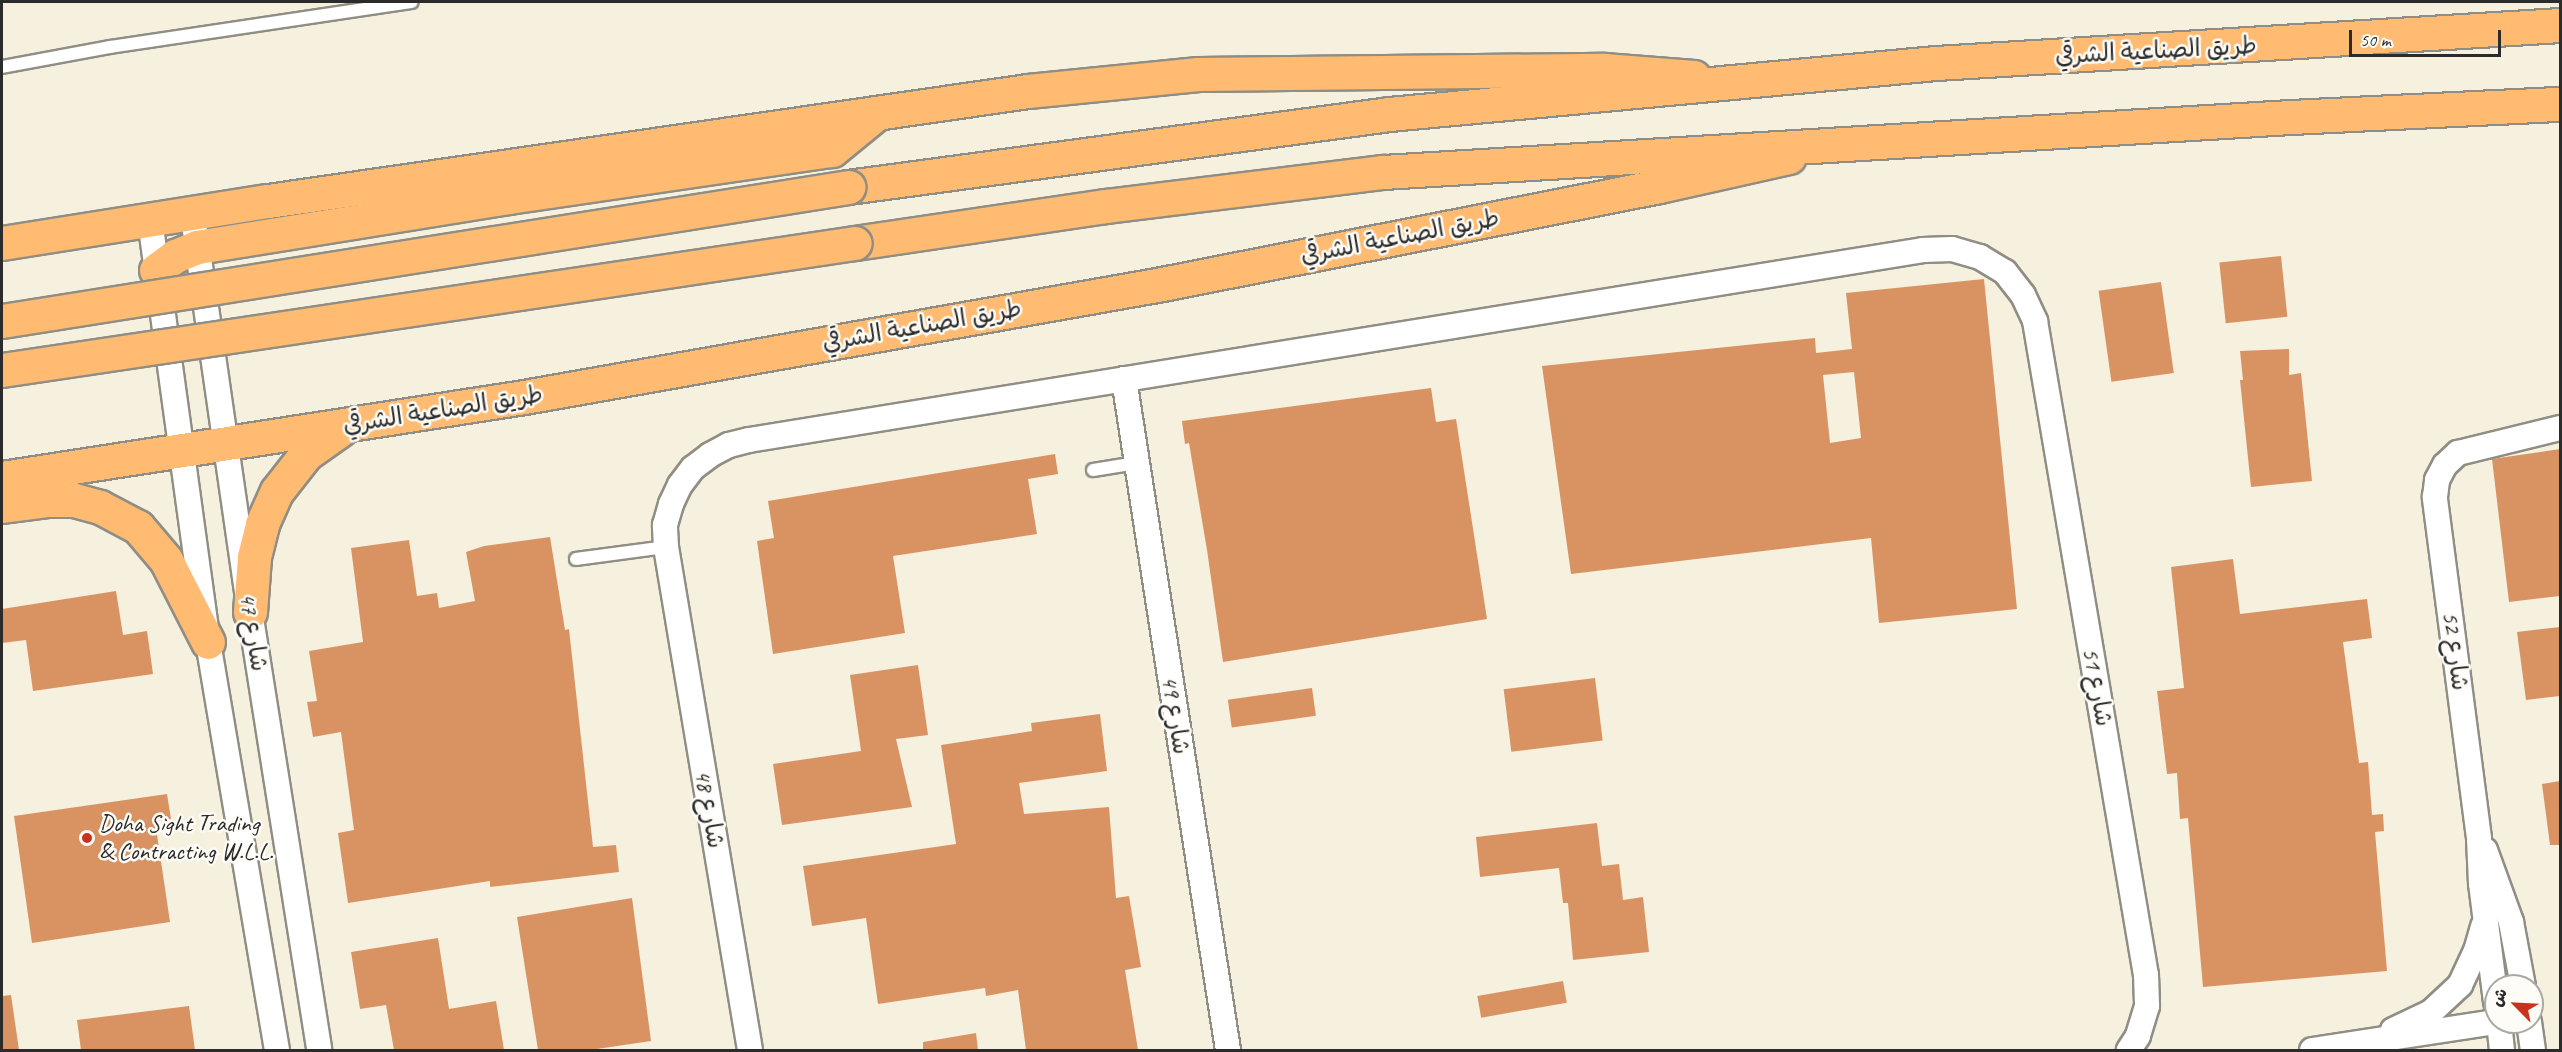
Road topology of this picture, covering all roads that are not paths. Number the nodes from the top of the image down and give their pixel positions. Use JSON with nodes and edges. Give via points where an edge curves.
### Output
{"nodes":[{"id":1,"x":412,"y":2,"type":"edge"},
{"id":2,"x":2560,"y":25,"type":"edge"},
{"id":3,"x":2,"y":67,"type":"edge"},
{"id":4,"x":1752,"y":81,"type":"junction"},
{"id":5,"x":2560,"y":104,"type":"edge"},
{"id":6,"x":877,"y":113,"type":"junction"},
{"id":7,"x":1838,"y":146,"type":"junction"},
{"id":8,"x":193,"y":213,"type":"junction"},
{"id":9,"x":150,"y":220,"type":"junction"},
{"id":10,"x":2,"y":243,"type":"edge"},
{"id":11,"x":197,"y":247,"type":"junction"},
{"id":12,"x":156,"y":270,"type":"junction"},
{"id":13,"x":2,"y":321,"type":"edge"},
{"id":14,"x":2,"y":370,"type":"edge"},
{"id":15,"x":1124,"y":379,"type":"junction"},
{"id":16,"x":349,"y":425,"type":"junction"},
{"id":17,"x":2560,"y":428,"type":"edge"},
{"id":18,"x":225,"y":444,"type":"junction"},
{"id":19,"x":182,"y":450,"type":"junction"},
{"id":20,"x":1136,"y":463,"type":"junction"},
{"id":21,"x":1093,"y":470,"type":"dead end"},
{"id":22,"x":2,"y":478,"type":"edge"},
{"id":23,"x":2,"y":506,"type":"edge"},
{"id":24,"x":667,"y":557,"type":"junction"},
{"id":25,"x":576,"y":559,"type":"dead end"},
{"id":26,"x":250,"y":612,"type":"junction"},
{"id":27,"x":208,"y":642,"type":"junction"},
{"id":28,"x":2479,"y":838,"type":"junction"},
{"id":29,"x":2485,"y":918,"type":"junction"},
{"id":30,"x":2492,"y":974,"type":"edge"},
{"id":31,"x":2521,"y":974,"type":"edge"},
{"id":32,"x":2484,"y":1024,"type":"edge"},
{"id":33,"x":2499,"y":1034,"type":"edge"},
{"id":34,"x":2528,"y":1034,"type":"edge"},
{"id":35,"x":2366,"y":1042,"type":"junction"},
{"id":36,"x":2526,"y":1049,"type":"edge"},
{"id":37,"x":277,"y":1050,"type":"edge"},
{"id":38,"x":320,"y":1050,"type":"edge"},
{"id":39,"x":750,"y":1050,"type":"edge"},
{"id":40,"x":1228,"y":1050,"type":"edge"},
{"id":41,"x":2129,"y":1050,"type":"edge"},
{"id":42,"x":2312,"y":1050,"type":"edge"},
{"id":43,"x":2502,"y":1050,"type":"edge"}],
"edges":[{"from":1,"to":3,"type":"lane"},
{"from":2,"to":4,"type":"main road","name":"طريق الصناعية الشرقي","via":[[1936,63]]},
{"from":4,"to":6,"type":"main road","name":"طريق الصناعية الشرقي","via":[[1604,70],[1198,74],[1028,91]]},
{"from":4,"to":13,"type":"main road","name":"طريق الصناعية الشرقي","bridge":true,"via":[[1389,114],[848,187]]},
{"from":5,"to":7,"type":"main road","name":"طريق الصناعية الشرقي"},
{"from":6,"to":8,"type":"main road","name":"طريق الصناعية الشرقي"},
{"from":6,"to":11,"type":"main road","via":[[832,150]]},
{"from":7,"to":14,"type":"main road","name":"طريق الصناعية الشرقي","bridge":true,"via":[[1383,172],[1105,206]]},
{"from":7,"to":16,"type":"main road","name":"طريق الصناعية الشرقي","via":[[1659,186],[1162,284]]},
{"from":8,"to":9,"type":"main road","name":"طريق الصناعية الشرقي"},
{"from":8,"to":11,"type":"street","name":"شارع 47"},
{"from":9,"to":10,"type":"main road","name":"طريق الصناعية الشرقي"},
{"from":9,"to":12,"type":"street","name":"شارع 47"},
{"from":11,"to":12,"type":"main road"},
{"from":11,"to":18,"type":"street","name":"شارع 47"},
{"from":12,"to":19,"type":"street","name":"شارع 47"},
{"from":15,"to":20,"type":"street","name":"شارع 49"},
{"from":15,"to":24,"type":"street","via":[[729,445],[693,468],[680,485],[665,525]]},
{"from":15,"to":41,"type":"street","name":"شارع 51","via":[[1923,250],[1952,249],[1988,262],[2005,273],[2024,295],[2035,321],[2146,975],[2147,1006],[2138,1036]]},
{"from":16,"to":18,"type":"main road","name":"طريق الصناعية الشرقي"},
{"from":16,"to":26,"type":"main road","via":[[306,454],[277,491],[262,524],[254,557]]},
{"from":17,"to":28,"type":"street","name":"شارع 52","via":[[2457,453],[2437,480],[2435,497]]},
{"from":18,"to":19,"type":"main road","name":"طريق الصناعية الشرقي"},
{"from":18,"to":26,"type":"street","name":"شارع 47"},
{"from":19,"to":22,"type":"main road","name":"طريق الصناعية الشرقي"},
{"from":19,"to":27,"type":"street","name":"شارع 47"},
{"from":20,"to":21,"type":"lane"},
{"from":20,"to":40,"type":"street","name":"شارع 49"},
{"from":23,"to":27,"type":"main road","via":[[74,500],[100,507],[138,527],[166,560]]},
{"from":24,"to":25,"type":"lane"},
{"from":24,"to":39,"type":"street","name":"شارع 48"},
{"from":26,"to":38,"type":"street","name":"شارع 47"},
{"from":27,"to":37,"type":"street","name":"شارع 47"},
{"from":28,"to":29,"type":"street","name":"شارع 52"},
{"from":28,"to":31,"type":"street","name":"شارع 52","via":[[2511,922]]},
{"from":29,"to":30,"type":"street","name":"شارع 52"},
{"from":29,"to":35,"type":"street","via":[[2476,951],[2460,985],[2431,1012]]},
{"from":32,"to":35,"type":"street"},
{"from":33,"to":43,"type":"street"},
{"from":34,"to":36,"type":"street"},
{"from":35,"to":42,"type":"street"}]}
